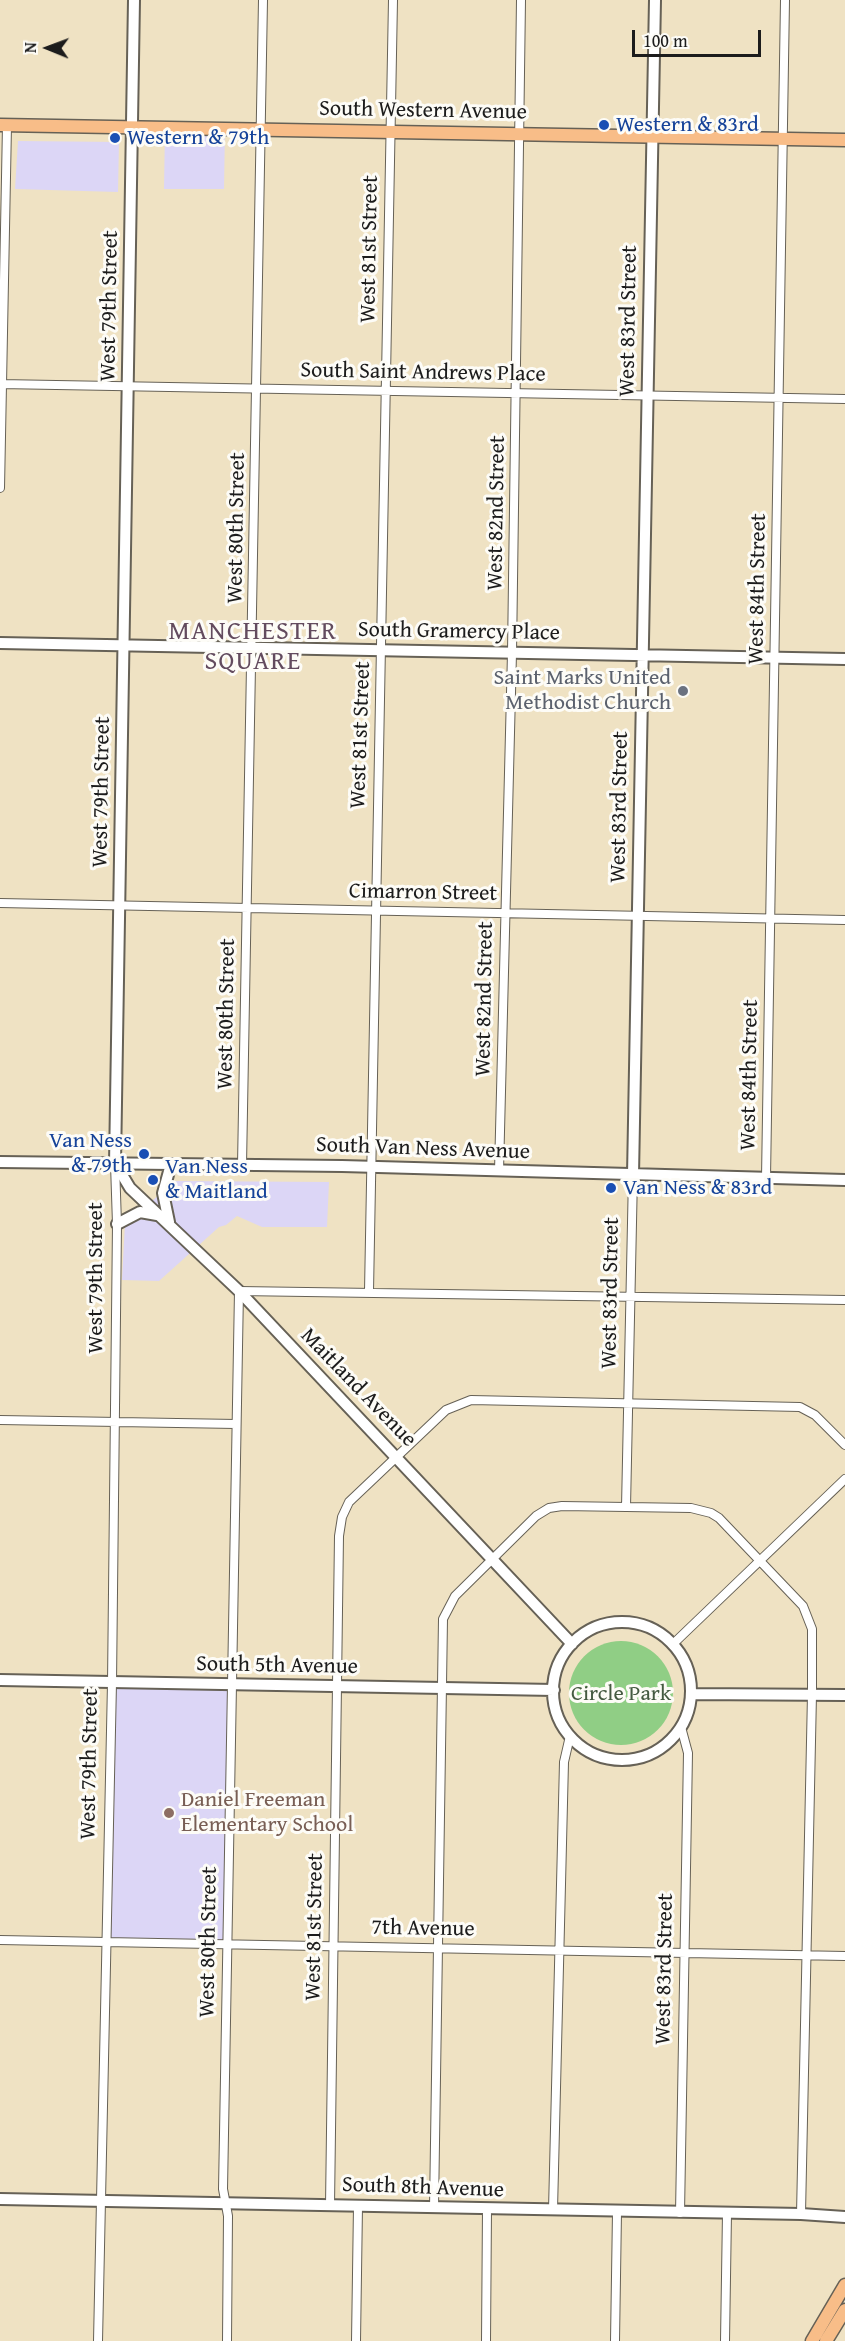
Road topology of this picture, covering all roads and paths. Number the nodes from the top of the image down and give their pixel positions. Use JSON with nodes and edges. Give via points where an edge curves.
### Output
{"nodes":[{"id":1,"x":135,"y":0,"type":"edge"},
{"id":2,"x":263,"y":0,"type":"edge"},
{"id":3,"x":393,"y":0,"type":"edge"},
{"id":4,"x":521,"y":0,"type":"edge"},
{"id":5,"x":655,"y":0,"type":"edge"},
{"id":6,"x":785,"y":0,"type":"edge"},
{"id":7,"x":3,"y":125,"type":"edge"},
{"id":8,"x":132,"y":127,"type":"junction"},
{"id":9,"x":261,"y":130,"type":"junction"},
{"id":10,"x":390,"y":132,"type":"junction"},
{"id":11,"x":520,"y":134,"type":"junction"},
{"id":12,"x":652,"y":136,"type":"junction"},
{"id":13,"x":783,"y":139,"type":"junction"},
{"id":14,"x":845,"y":140,"type":"edge"},
{"id":15,"x":1,"y":384,"type":"edge"},
{"id":16,"x":128,"y":386,"type":"junction"},
{"id":17,"x":257,"y":388,"type":"junction"},
{"id":18,"x":386,"y":391,"type":"junction"},
{"id":19,"x":517,"y":393,"type":"junction"},
{"id":20,"x":647,"y":395,"type":"junction"},
{"id":21,"x":779,"y":398,"type":"junction"},
{"id":22,"x":845,"y":399,"type":"edge"},
{"id":23,"x":0,"y":488,"type":"edge"},
{"id":24,"x":0,"y":643,"type":"edge"},
{"id":25,"x":124,"y":645,"type":"junction"},
{"id":26,"x":253,"y":648,"type":"junction"},
{"id":27,"x":382,"y":650,"type":"junction"},
{"id":28,"x":512,"y":652,"type":"junction"},
{"id":29,"x":642,"y":655,"type":"junction"},
{"id":30,"x":774,"y":657,"type":"junction"},
{"id":31,"x":845,"y":659,"type":"edge"},
{"id":32,"x":0,"y":903,"type":"edge"},
{"id":33,"x":119,"y":905,"type":"junction"},
{"id":34,"x":248,"y":907,"type":"junction"},
{"id":35,"x":375,"y":911,"type":"junction"},
{"id":36,"x":505,"y":913,"type":"junction"},
{"id":37,"x":638,"y":915,"type":"junction"},
{"id":38,"x":770,"y":918,"type":"junction"},
{"id":39,"x":845,"y":920,"type":"edge"},
{"id":40,"x":0,"y":1162,"type":"edge"},
{"id":41,"x":115,"y":1163,"type":"junction"},
{"id":42,"x":171,"y":1164,"type":"junction"},
{"id":43,"x":242,"y":1165,"type":"junction"},
{"id":44,"x":371,"y":1168,"type":"junction"},
{"id":45,"x":499,"y":1171,"type":"junction"},
{"id":46,"x":633,"y":1174,"type":"junction"},
{"id":47,"x":766,"y":1178,"type":"junction"},
{"id":48,"x":845,"y":1180,"type":"edge"},
{"id":49,"x":167,"y":1221,"type":"junction"},
{"id":50,"x":117,"y":1224,"type":"junction"},
{"id":51,"x":239,"y":1291,"type":"junction"},
{"id":52,"x":369,"y":1291,"type":"junction"},
{"id":53,"x":630,"y":1296,"type":"junction"},
{"id":54,"x":845,"y":1300,"type":"edge"},
{"id":55,"x":628,"y":1402,"type":"junction"},
{"id":56,"x":0,"y":1420,"type":"edge"},
{"id":57,"x":115,"y":1422,"type":"junction"},
{"id":58,"x":236,"y":1424,"type":"junction"},
{"id":59,"x":845,"y":1444,"type":"edge"},
{"id":60,"x":396,"y":1456,"type":"junction"},
{"id":61,"x":845,"y":1479,"type":"edge"},
{"id":62,"x":626,"y":1507,"type":"junction"},
{"id":63,"x":492,"y":1557,"type":"junction"},
{"id":64,"x":761,"y":1561,"type":"junction"},
{"id":65,"x":572,"y":1644,"type":"junction"},
{"id":66,"x":672,"y":1644,"type":"junction"},
{"id":67,"x":0,"y":1680,"type":"edge"},
{"id":68,"x":112,"y":1683,"type":"junction"},
{"id":69,"x":231,"y":1684,"type":"junction"},
{"id":70,"x":337,"y":1687,"type":"junction"},
{"id":71,"x":441,"y":1689,"type":"junction"},
{"id":72,"x":554,"y":1690,"type":"junction"},
{"id":73,"x":691,"y":1694,"type":"junction"},
{"id":74,"x":812,"y":1694,"type":"junction"},
{"id":75,"x":845,"y":1695,"type":"edge"},
{"id":76,"x":681,"y":1727,"type":"junction"},
{"id":77,"x":570,"y":1736,"type":"junction"},
{"id":78,"x":0,"y":1940,"type":"edge"},
{"id":79,"x":106,"y":1942,"type":"junction"},
{"id":80,"x":227,"y":1944,"type":"junction"},
{"id":81,"x":333,"y":1945,"type":"junction"},
{"id":82,"x":439,"y":1947,"type":"junction"},
{"id":83,"x":558,"y":1950,"type":"junction"},
{"id":84,"x":685,"y":1954,"type":"junction"},
{"id":85,"x":806,"y":1955,"type":"junction"},
{"id":86,"x":845,"y":1956,"type":"edge"},
{"id":87,"x":0,"y":2199,"type":"edge"},
{"id":88,"x":101,"y":2200,"type":"junction"},
{"id":89,"x":226,"y":2204,"type":"junction"},
{"id":90,"x":330,"y":2205,"type":"junction"},
{"id":91,"x":358,"y":2206,"type":"junction"},
{"id":92,"x":434,"y":2208,"type":"junction"},
{"id":93,"x":487,"y":2209,"type":"junction"},
{"id":94,"x":553,"y":2210,"type":"junction"},
{"id":95,"x":617,"y":2212,"type":"junction"},
{"id":96,"x":680,"y":2212,"type":"junction"},
{"id":97,"x":727,"y":2213,"type":"junction"},
{"id":98,"x":801,"y":2214,"type":"junction"},
{"id":99,"x":845,"y":2217,"type":"edge"},
{"id":100,"x":845,"y":2285,"type":"edge"},
{"id":101,"x":845,"y":2310,"type":"edge"},
{"id":102,"x":98,"y":2341,"type":"edge"},
{"id":103,"x":227,"y":2341,"type":"edge"},
{"id":104,"x":356,"y":2341,"type":"edge"},
{"id":105,"x":486,"y":2341,"type":"edge"},
{"id":106,"x":615,"y":2341,"type":"edge"},
{"id":107,"x":725,"y":2341,"type":"edge"},
{"id":108,"x":812,"y":2341,"type":"edge"},
{"id":109,"x":826,"y":2341,"type":"edge"}],
"edges":[{"from":1,"to":8,"type":"street","name":"West 79th Street"},
{"from":2,"to":9,"type":"street","name":"West 80th Street"},
{"from":3,"to":10,"type":"street","name":"West 81st Street"},
{"from":4,"to":11,"type":"street","name":"West 82nd Street"},
{"from":5,"to":12,"type":"street","name":"West 83rd Street"},
{"from":6,"to":13,"type":"street","name":"West 84th Street"},
{"from":7,"to":8,"type":"main road","name":"South Western Avenue"},
{"from":7,"to":15,"type":"street"},
{"from":8,"to":9,"type":"main road","name":"South Western Avenue"},
{"from":8,"to":16,"type":"street","name":"West 79th Street"},
{"from":9,"to":10,"type":"main road","name":"South Western Avenue"},
{"from":9,"to":17,"type":"street","name":"West 80th Street"},
{"from":10,"to":11,"type":"main road","name":"South Western Avenue"},
{"from":10,"to":18,"type":"street","name":"West 81st Street"},
{"from":11,"to":12,"type":"main road","name":"South Western Avenue"},
{"from":11,"to":19,"type":"street","name":"West 82nd Street"},
{"from":12,"to":13,"type":"main road","name":"South Western Avenue"},
{"from":12,"to":20,"type":"street","name":"West 83rd Street"},
{"from":13,"to":14,"type":"main road","name":"South Western Avenue"},
{"from":13,"to":21,"type":"street","name":"West 84th Street"},
{"from":15,"to":16,"type":"street","name":"South Saint Andrews Place"},
{"from":15,"to":23,"type":"street"},
{"from":16,"to":17,"type":"street","name":"South Saint Andrews Place"},
{"from":16,"to":25,"type":"street","name":"West 79th Street"},
{"from":17,"to":18,"type":"street","name":"South Saint Andrews Place"},
{"from":17,"to":26,"type":"street","name":"West 80th Street"},
{"from":18,"to":19,"type":"street","name":"South Saint Andrews Place"},
{"from":18,"to":27,"type":"street","name":"West 81st Street"},
{"from":19,"to":20,"type":"street","name":"South Saint Andrews Place"},
{"from":19,"to":28,"type":"street","name":"West 82nd Street"},
{"from":20,"to":21,"type":"street","name":"South Saint Andrews Place"},
{"from":20,"to":29,"type":"street","name":"West 83rd Street"},
{"from":21,"to":22,"type":"street","name":"South Saint Andrews Place"},
{"from":21,"to":30,"type":"street","name":"West 84th Street"},
{"from":24,"to":25,"type":"street","name":"South Gramercy Place"},
{"from":25,"to":26,"type":"street","name":"South Gramercy Place"},
{"from":25,"to":33,"type":"street","name":"West 79th Street"},
{"from":26,"to":27,"type":"street","name":"South Gramercy Place"},
{"from":26,"to":34,"type":"street","name":"West 80th Street"},
{"from":27,"to":28,"type":"street","name":"South Gramercy Place"},
{"from":27,"to":35,"type":"street","name":"West 81st Street"},
{"from":28,"to":29,"type":"street","name":"South Gramercy Place"},
{"from":28,"to":36,"type":"street","name":"West 82nd Street"},
{"from":29,"to":30,"type":"street","name":"South Gramercy Place"},
{"from":29,"to":37,"type":"street","name":"West 83rd Street"},
{"from":30,"to":31,"type":"street","name":"South Gramercy Place"},
{"from":30,"to":38,"type":"street","name":"West 84th Street"},
{"from":32,"to":33,"type":"street","name":"Cimarron Street"},
{"from":33,"to":34,"type":"street","name":"Cimarron Street"},
{"from":33,"to":41,"type":"street","name":"West 79th Street"},
{"from":34,"to":35,"type":"street","name":"Cimarron Street"},
{"from":34,"to":43,"type":"street","name":"West 80th Street"},
{"from":35,"to":36,"type":"street","name":"Cimarron Street"},
{"from":35,"to":44,"type":"street","name":"West 81st Street"},
{"from":36,"to":37,"type":"street","name":"Cimarron Street"},
{"from":36,"to":45,"type":"street","name":"West 82nd Street"},
{"from":37,"to":38,"type":"street","name":"Cimarron Street"},
{"from":37,"to":46,"type":"street","name":"West 83rd Street"},
{"from":38,"to":39,"type":"street","name":"Cimarron Street"},
{"from":38,"to":47,"type":"street","name":"West 84th Street"},
{"from":40,"to":41,"type":"street","name":"South Van Ness Avenue"},
{"from":41,"to":42,"type":"street","name":"South Van Ness Avenue"},
{"from":41,"to":49,"type":"street","name":"Maitland Avenue","via":[[130,1188]]},
{"from":41,"to":50,"type":"street","name":"West 79th Street"},
{"from":42,"to":43,"type":"street","name":"South Van Ness Avenue"},
{"from":42,"to":49,"type":"street","via":[[163,1193]]},
{"from":43,"to":44,"type":"street","name":"South Van Ness Avenue"},
{"from":44,"to":45,"type":"street","name":"South Van Ness Avenue"},
{"from":44,"to":52,"type":"street","name":"West 81st Street"},
{"from":45,"to":46,"type":"street","name":"South Van Ness Avenue"},
{"from":46,"to":47,"type":"street","name":"South Van Ness Avenue"},
{"from":46,"to":53,"type":"street","name":"West 83rd Street"},
{"from":47,"to":48,"type":"street","name":"South Van Ness Avenue"},
{"from":49,"to":50,"type":"street","via":[[151,1211]]},
{"from":49,"to":51,"type":"street","name":"Maitland Avenue"},
{"from":50,"to":57,"type":"street","name":"West 79th Street"},
{"from":51,"to":52,"type":"street"},
{"from":51,"to":58,"type":"street","name":"West 80th Street"},
{"from":51,"to":60,"type":"street","name":"Maitland Avenue"},
{"from":52,"to":53,"type":"street"},
{"from":53,"to":54,"type":"street"},
{"from":53,"to":55,"type":"street","name":"West 83rd Street"},
{"from":55,"to":59,"type":"street","name":"West 81st Street","via":[[800,1407],[815,1415]]},
{"from":55,"to":60,"type":"street","name":"West 81st Street","via":[[471,1400],[446,1410]]},
{"from":55,"to":62,"type":"street","name":"West 83rd Street"},
{"from":56,"to":57,"type":"street"},
{"from":57,"to":58,"type":"street"},
{"from":57,"to":68,"type":"street","name":"West 79th Street"},
{"from":58,"to":69,"type":"street","name":"West 80th Street"},
{"from":60,"to":63,"type":"street","name":"Maitland Avenue"},
{"from":60,"to":70,"type":"street","name":"West 81st Street","via":[[349,1502],[342,1517]]},
{"from":61,"to":64,"type":"street"},
{"from":62,"to":63,"type":"street","via":[[549,1509],[536,1516]]},
{"from":62,"to":64,"type":"street","via":[[691,1508],[711,1513]]},
{"from":63,"to":65,"type":"street","name":"Maitland Avenue"},
{"from":63,"to":71,"type":"street","via":[[447,1606],[443,1619]]},
{"from":64,"to":66,"type":"street"},
{"from":64,"to":74,"type":"street","via":[[810,1618]]},
{"from":65,"to":66,"type":"street","via":[[595,1627],[622,1622],[650,1627]]},
{"from":65,"to":72,"type":"street","via":[[558,1665]]},
{"from":66,"to":73,"type":"street","via":[[683,1658]]},
{"from":67,"to":68,"type":"street","name":"South 5th Avenue"},
{"from":68,"to":69,"type":"street","name":"South 5th Avenue"},
{"from":68,"to":79,"type":"street","name":"West 79th Street"},
{"from":69,"to":70,"type":"street","name":"South 5th Avenue"},
{"from":69,"to":80,"type":"street","name":"West 80th Street"},
{"from":70,"to":71,"type":"street","name":"South 5th Avenue"},
{"from":70,"to":81,"type":"street","name":"West 81st Street"},
{"from":71,"to":72,"type":"street","name":"South 5th Avenue"},
{"from":71,"to":82,"type":"street"},
{"from":72,"to":77,"type":"street","via":[[555,1707]]},
{"from":73,"to":74,"type":"street"},
{"from":73,"to":76,"type":"street"},
{"from":74,"to":75,"type":"street"},
{"from":74,"to":85,"type":"street"},
{"from":76,"to":77,"type":"street","via":[[658,1750],[628,1760],[596,1755]]},
{"from":76,"to":84,"type":"street","name":"West 83rd Street","via":[[688,1753]]},
{"from":77,"to":83,"type":"street","via":[[564,1762]]},
{"from":78,"to":79,"type":"street","name":"7th Avenue"},
{"from":79,"to":80,"type":"street","name":"7th Avenue"},
{"from":79,"to":88,"type":"street","name":"West 79th Street"},
{"from":80,"to":81,"type":"street","name":"7th Avenue"},
{"from":80,"to":89,"type":"street","name":"West 80th Street","via":[[223,2189]]},
{"from":81,"to":82,"type":"street","name":"7th Avenue"},
{"from":81,"to":90,"type":"street","name":"West 81st Street"},
{"from":82,"to":83,"type":"street","name":"7th Avenue"},
{"from":82,"to":92,"type":"street"},
{"from":83,"to":84,"type":"street","name":"7th Avenue"},
{"from":83,"to":94,"type":"street"},
{"from":84,"to":85,"type":"street","name":"7th Avenue"},
{"from":84,"to":96,"type":"street","name":"West 83rd Street"},
{"from":85,"to":86,"type":"street","name":"7th Avenue"},
{"from":85,"to":98,"type":"street"},
{"from":87,"to":88,"type":"street","name":"South 8th Avenue"},
{"from":88,"to":89,"type":"street","name":"South 8th Avenue"},
{"from":88,"to":102,"type":"street","name":"West 79th Street"},
{"from":89,"to":90,"type":"street","name":"South 8th Avenue"},
{"from":89,"to":103,"type":"street","name":"West 80th Street"},
{"from":90,"to":91,"type":"street","name":"South 8th Avenue"},
{"from":91,"to":92,"type":"street","name":"South 8th Avenue"},
{"from":91,"to":104,"type":"street"},
{"from":92,"to":93,"type":"street","name":"South 8th Avenue"},
{"from":93,"to":94,"type":"street","name":"South 8th Avenue"},
{"from":93,"to":105,"type":"street"},
{"from":94,"to":95,"type":"street","name":"South 8th Avenue"},
{"from":95,"to":96,"type":"street","name":"South 8th Avenue"},
{"from":95,"to":106,"type":"street"},
{"from":96,"to":97,"type":"street","name":"South 8th Avenue"},
{"from":97,"to":98,"type":"street","name":"South 8th Avenue"},
{"from":97,"to":107,"type":"street"},
{"from":98,"to":99,"type":"street","name":"South 8th Avenue"},
{"from":100,"to":108,"type":"main road"},
{"from":101,"to":109,"type":"main road"}]}
